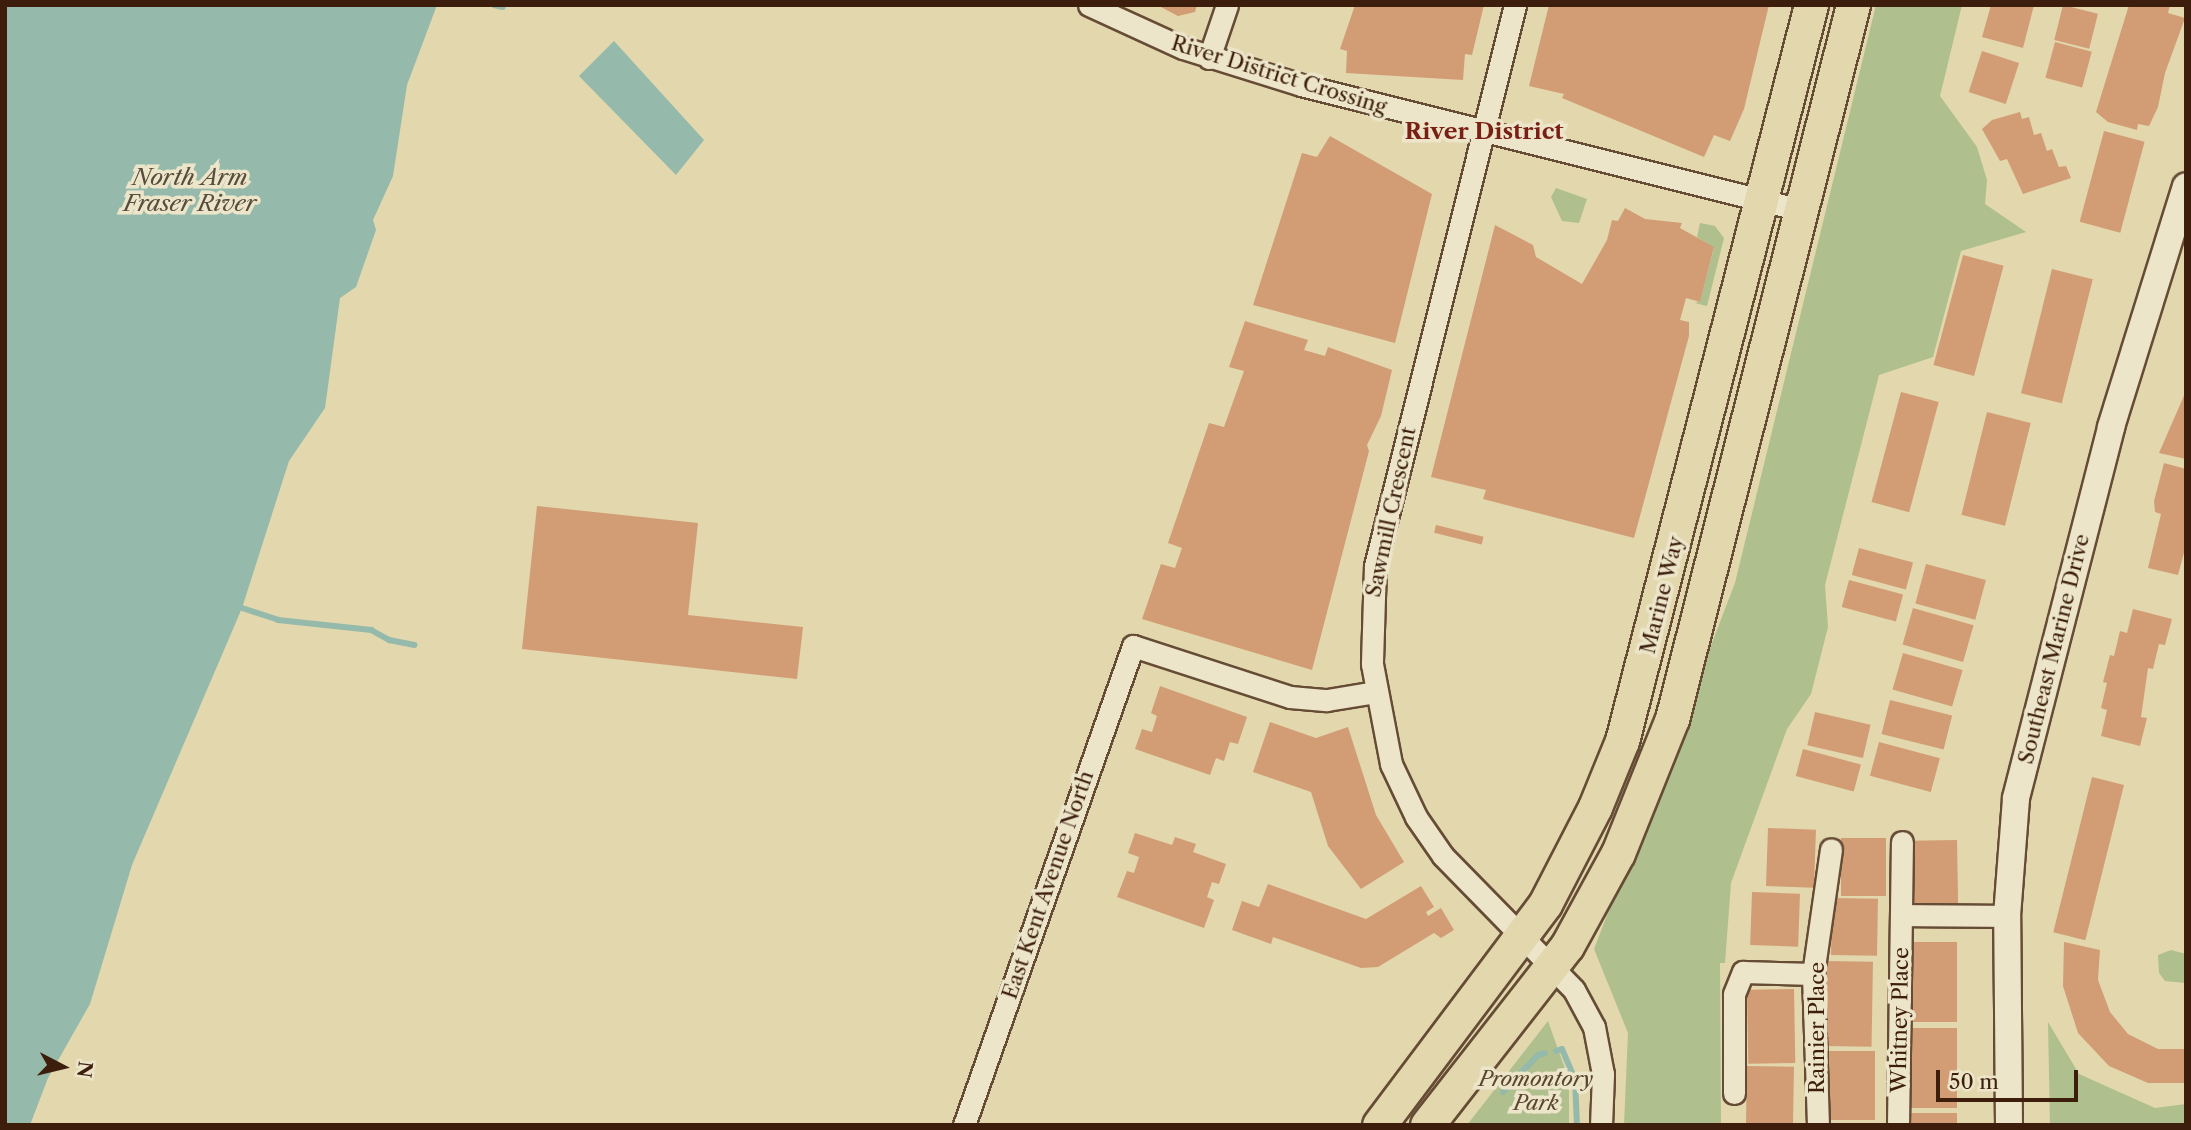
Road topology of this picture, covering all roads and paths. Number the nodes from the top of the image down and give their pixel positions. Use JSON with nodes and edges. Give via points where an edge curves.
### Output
{"nodes":[{"id":1,"x":1089,"y":5,"type":"edge"},
{"id":2,"x":1227,"y":5,"type":"edge"},
{"id":3,"x":1515,"y":5,"type":"edge"},
{"id":4,"x":1811,"y":5,"type":"edge"},
{"id":5,"x":1853,"y":5,"type":"edge"},
{"id":6,"x":1209,"y":58,"type":"junction"},
{"id":7,"x":1484,"y":131,"type":"junction"},
{"id":8,"x":2186,"y":186,"type":"edge"},
{"id":9,"x":1762,"y":201,"type":"junction"},
{"id":10,"x":1801,"y":211,"type":"junction"},
{"id":11,"x":2177,"y":241,"type":"edge"},
{"id":12,"x":1376,"y":692,"type":"junction"},
{"id":13,"x":1902,"y":842,"type":"dead end"},
{"id":14,"x":1831,"y":849,"type":"dead end"},
{"id":15,"x":1902,"y":915,"type":"junction"},
{"id":16,"x":2007,"y":916,"type":"junction"},
{"id":17,"x":1522,"y":938,"type":"junction"},
{"id":18,"x":1552,"y":967,"type":"junction"},
{"id":19,"x":1813,"y":974,"type":"junction"},
{"id":20,"x":1734,"y":1093,"type":"dead end"},
{"id":21,"x":964,"y":1125,"type":"edge"},
{"id":22,"x":1379,"y":1125,"type":"edge"},
{"id":23,"x":1427,"y":1125,"type":"edge"},
{"id":24,"x":1601,"y":1125,"type":"edge"},
{"id":25,"x":1818,"y":1125,"type":"edge"},
{"id":26,"x":1898,"y":1125,"type":"edge"},
{"id":27,"x":2008,"y":1125,"type":"edge"}],
"edges":[{"from":1,"to":6,"type":"street","name":"River District Crossing"},
{"from":2,"to":6,"type":"street"},
{"from":3,"to":7,"type":"street","name":"Sawmill Crescent"},
{"from":4,"to":9,"type":"main road","name":"Marine Way"},
{"from":5,"to":10,"type":"main road","name":"Marine Way"},
{"from":6,"to":7,"type":"street","name":"River District Crossing"},
{"from":7,"to":9,"type":"street","name":"River District Crossing"},
{"from":7,"to":12,"type":"street","name":"Sawmill Crescent","via":[[1375,566],[1370,604]]},
{"from":8,"to":11,"type":"street","name":"Southeast Marine Drive"},
{"from":9,"to":10,"type":"street","name":"River District Crossing"},
{"from":9,"to":17,"type":"main road","name":"Marine Way","via":[[1622,741],[1595,807],[1545,904]]},
{"from":10,"to":18,"type":"main road","name":"Marine Way","via":[[1672,719],[1618,853]]},
{"from":11,"to":16,"type":"street","name":"Southeast Marine Drive","via":[[2110,427],[2016,798]]},
{"from":12,"to":17,"type":"street","name":"Sawmill Crescent","via":[[1391,764],[1416,817],[1443,856]]},
{"from":12,"to":21,"type":"street","name":"East Kent Avenue North","via":[[1327,700],[1290,696],[1133,646]]},
{"from":13,"to":15,"type":"street","name":"Whitney Place"},
{"from":14,"to":19,"type":"street","name":"Rainier Place"},
{"from":15,"to":16,"type":"street"},
{"from":15,"to":26,"type":"street","name":"Whitney Place"},
{"from":16,"to":27,"type":"street","name":"Southeast Marine Drive"},
{"from":17,"to":18,"type":"street","name":"Sawmill Crescent"},
{"from":17,"to":22,"type":"main road","name":"Marine Way"},
{"from":18,"to":23,"type":"main road","name":"Marine Way"},
{"from":18,"to":24,"type":"street","name":"Sawmill Crescent","via":[[1574,990],[1594,1027],[1603,1074]]},
{"from":19,"to":20,"type":"street","via":[[1743,972],[1734,994]]},
{"from":19,"to":25,"type":"street","name":"Rainier Place"}]}
